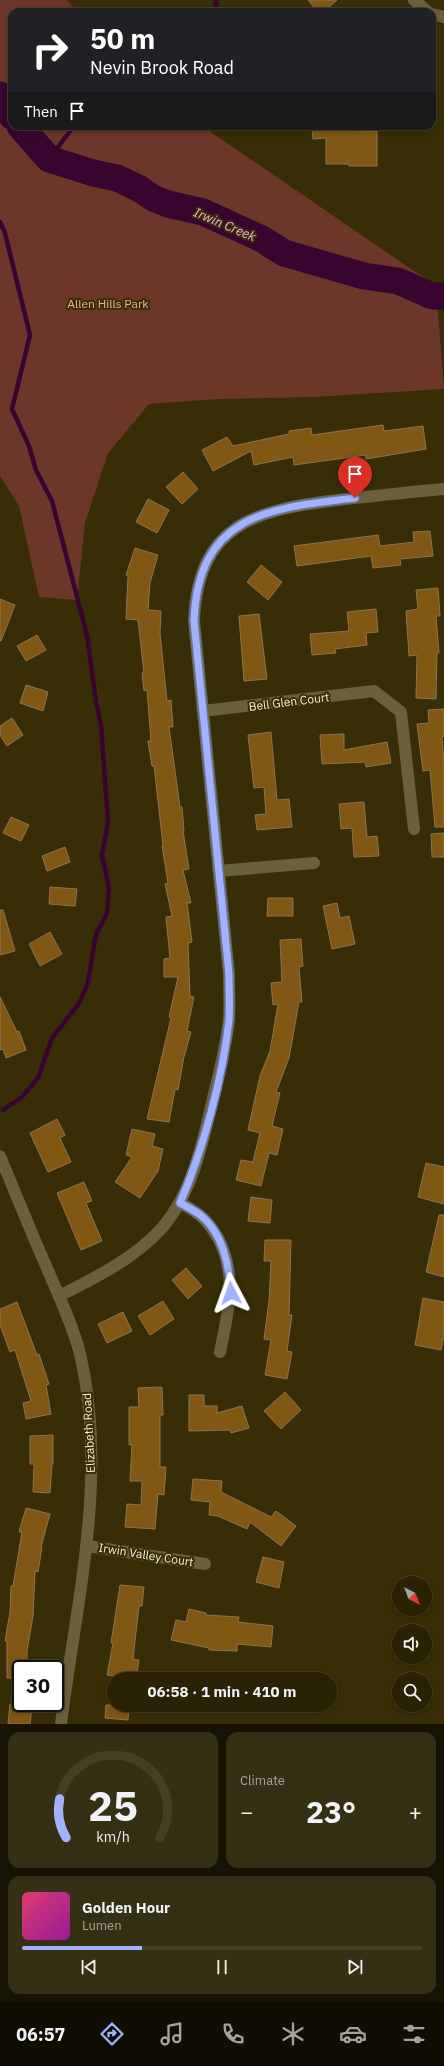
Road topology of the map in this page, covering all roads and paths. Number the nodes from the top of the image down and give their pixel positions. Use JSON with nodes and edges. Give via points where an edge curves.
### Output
{"nodes":[{"id":1,"x":414,"y":0,"type":"edge"},
{"id":2,"x":423,"y":8,"type":"edge"},
{"id":3,"x":444,"y":489,"type":"edge"},
{"id":4,"x":203,"y":711,"type":"junction"},
{"id":5,"x":414,"y":829,"type":"dead end"},
{"id":6,"x":314,"y":863,"type":"dead end"},
{"id":7,"x":219,"y":871,"type":"junction"},
{"id":8,"x":0,"y":1156,"type":"edge"},
{"id":9,"x":180,"y":1203,"type":"junction"},
{"id":10,"x":59,"y":1296,"type":"junction"},
{"id":11,"x":220,"y":1352,"type":"dead end"},
{"id":12,"x":87,"y":1546,"type":"junction"},
{"id":13,"x":205,"y":1564,"type":"dead end"},
{"id":14,"x":61,"y":1724,"type":"edge"}],
"edges":[{"from":1,"to":2,"type":"street"},
{"from":3,"to":4,"type":"street","via":[[281,508],[250,519],[224,537],[200,576],[195,605],[194,621]]},
{"from":4,"to":5,"type":"street","name":"Bell Glen Court","via":[[374,691],[401,712]]},
{"from":4,"to":7,"type":"street"},
{"from":6,"to":7,"type":"street"},
{"from":7,"to":9,"type":"street","via":[[229,974],[229,1019],[202,1146]]},
{"from":8,"to":10,"type":"street","name":"Elizabeth Road"},
{"from":9,"to":10,"type":"street","via":[[162,1227],[141,1248],[91,1280]]},
{"from":9,"to":11,"type":"street","via":[[200,1215],[214,1231],[223,1247],[231,1293]]},
{"from":10,"to":12,"type":"street","name":"Elizabeth Road","via":[[81,1356],[86,1384],[91,1442]]},
{"from":12,"to":13,"type":"street","name":"Irwin Valley Court"},
{"from":12,"to":14,"type":"street","name":"Elizabeth Road"}]}
